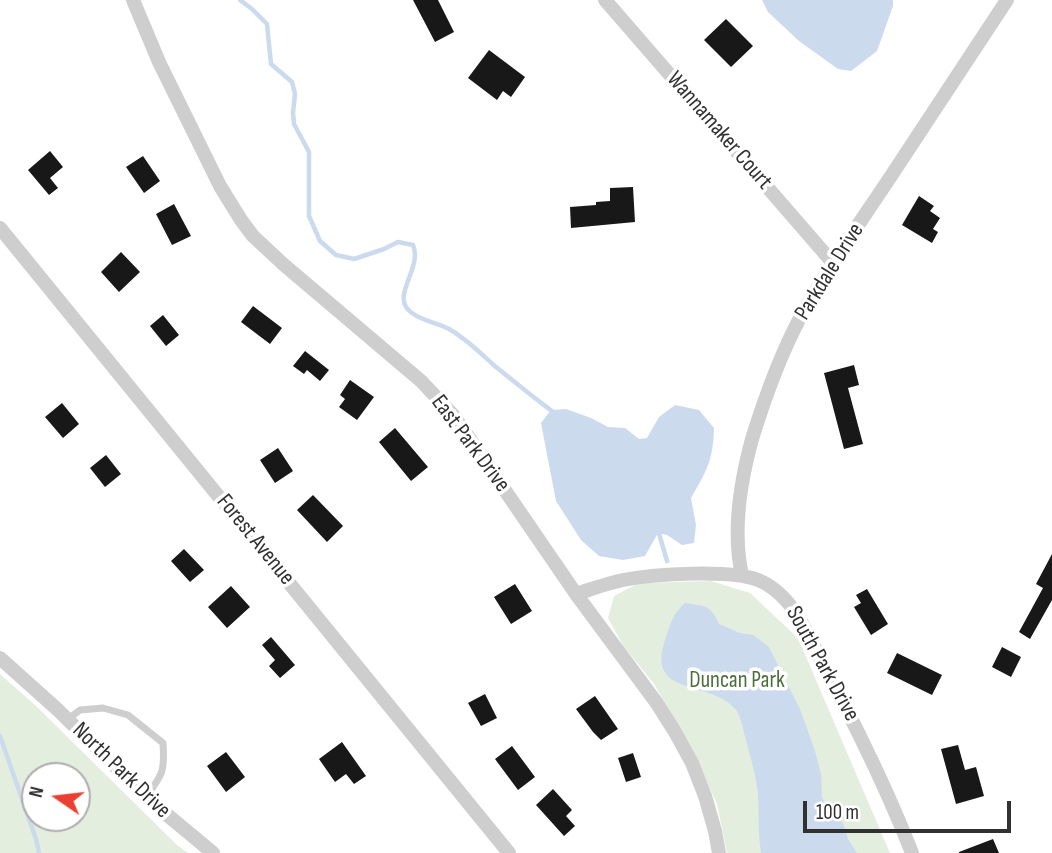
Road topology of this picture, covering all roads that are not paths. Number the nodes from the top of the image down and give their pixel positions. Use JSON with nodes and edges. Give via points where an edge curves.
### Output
{"nodes":[{"id":1,"x":133,"y":0,"type":"edge"},
{"id":2,"x":605,"y":0,"type":"edge"},
{"id":3,"x":1007,"y":0,"type":"edge"},
{"id":4,"x":0,"y":228,"type":"edge"},
{"id":5,"x":833,"y":263,"type":"junction"},
{"id":6,"x":742,"y":576,"type":"junction"},
{"id":7,"x":576,"y":594,"type":"junction"},
{"id":8,"x":0,"y":658,"type":"edge"},
{"id":9,"x":68,"y":719,"type":"junction"},
{"id":10,"x":146,"y":797,"type":"junction"},
{"id":11,"x":214,"y":853,"type":"edge"},
{"id":12,"x":509,"y":853,"type":"edge"},
{"id":13,"x":719,"y":853,"type":"edge"},
{"id":14,"x":912,"y":853,"type":"edge"}],
"edges":[{"from":1,"to":7,"type":"street","name":"East Park Drive","via":[[229,204],[253,236],[283,264],[444,404]]},
{"from":2,"to":5,"type":"street","name":"Wannamaker Court"},
{"from":3,"to":5,"type":"street","name":"Parkdale Drive"},
{"from":4,"to":12,"type":"street","name":"Forest Avenue"},
{"from":5,"to":6,"type":"street","name":"Parkdale Drive","via":[[779,362],[761,409],[738,510]]},
{"from":6,"to":7,"type":"street","name":"South Park Drive","via":[[623,580]]},
{"from":6,"to":14,"type":"street","name":"South Park Drive","via":[[775,589],[799,616],[879,773]]},
{"from":7,"to":13,"type":"street","name":"East Park Drive","via":[[675,732],[705,796]]},
{"from":8,"to":9,"type":"street","name":"North Park Drive"},
{"from":9,"to":10,"type":"street","name":"North Park Drive"},
{"from":9,"to":10,"type":"lane","via":[[80,710],[103,708],[128,715],[163,743],[162,776]]},
{"from":10,"to":11,"type":"street","name":"North Park Drive"}]}
